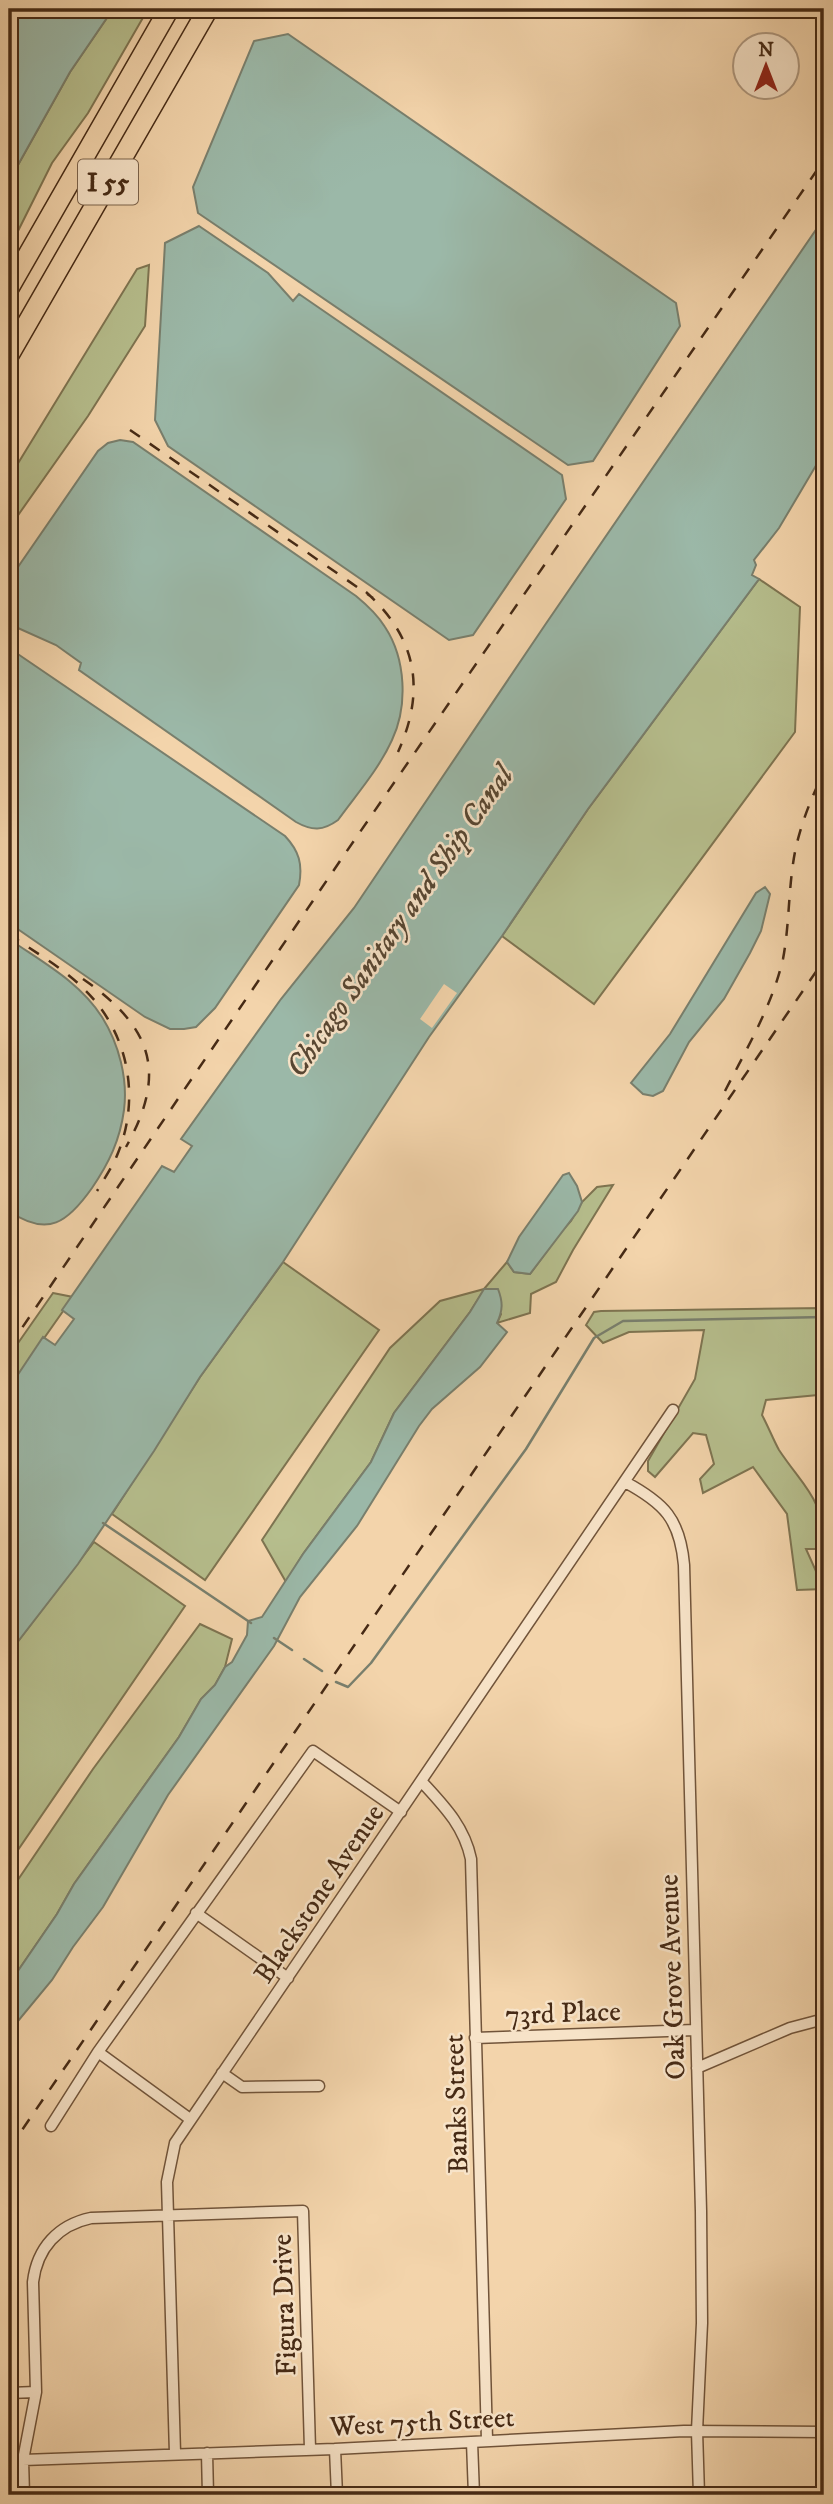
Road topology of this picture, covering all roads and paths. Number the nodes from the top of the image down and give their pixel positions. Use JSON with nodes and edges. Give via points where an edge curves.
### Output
{"nodes":[{"id":1,"x":169,"y":9,"type":"edge"},
{"id":2,"x":208,"y":9,"type":"edge"},
{"id":3,"x":9,"y":288,"type":"edge"},
{"id":4,"x":9,"y":355,"type":"edge"},
{"id":5,"x":673,"y":1410,"type":"dead end"},
{"id":6,"x":625,"y":1482,"type":"junction"},
{"id":7,"x":422,"y":1782,"type":"junction"},
{"id":8,"x":401,"y":1812,"type":"junction"},
{"id":9,"x":196,"y":1913,"type":"junction"},
{"id":10,"x":288,"y":1978,"type":"junction"},
{"id":11,"x":824,"y":2019,"type":"edge"},
{"id":12,"x":695,"y":2030,"type":"junction"},
{"id":13,"x":475,"y":2038,"type":"junction"},
{"id":14,"x":98,"y":2052,"type":"junction"},
{"id":15,"x":697,"y":2068,"type":"junction"},
{"id":16,"x":222,"y":2073,"type":"junction"},
{"id":17,"x":319,"y":2086,"type":"dead end"},
{"id":18,"x":190,"y":2119,"type":"junction"},
{"id":19,"x":51,"y":2126,"type":"dead end"},
{"id":20,"x":167,"y":2215,"type":"junction"},
{"id":21,"x":36,"y":2392,"type":"junction"},
{"id":22,"x":9,"y":2393,"type":"edge"},
{"id":23,"x":697,"y":2431,"type":"junction"},
{"id":24,"x":824,"y":2432,"type":"edge"},
{"id":25,"x":487,"y":2440,"type":"junction"},
{"id":26,"x":472,"y":2442,"type":"junction"},
{"id":27,"x":310,"y":2449,"type":"junction"},
{"id":28,"x":335,"y":2449,"type":"junction"},
{"id":29,"x":206,"y":2452,"type":"junction"},
{"id":30,"x":175,"y":2454,"type":"junction"},
{"id":31,"x":23,"y":2460,"type":"junction"},
{"id":32,"x":24,"y":2495,"type":"edge"},
{"id":33,"x":208,"y":2495,"type":"edge"},
{"id":34,"x":337,"y":2495,"type":"edge"},
{"id":35,"x":474,"y":2495,"type":"edge"},
{"id":36,"x":699,"y":2495,"type":"edge"}],
"edges":[{"from":1,"to":3,"type":"highway","number":"I 55"},
{"from":2,"to":4,"type":"highway","number":"I 55"},
{"from":5,"to":6,"type":"street","name":"Blackstone Avenue"},
{"from":6,"to":7,"type":"street","name":"Blackstone Avenue"},
{"from":6,"to":12,"type":"street","name":"Oak Grove Avenue","via":[[663,1507],[676,1527],[683,1555]]},
{"from":7,"to":8,"type":"street","name":"Blackstone Avenue"},
{"from":7,"to":13,"type":"street","name":"Banks Street","via":[[460,1826],[470,1852]]},
{"from":8,"to":9,"type":"street","via":[[313,1751]]},
{"from":8,"to":10,"type":"street","name":"Blackstone Avenue"},
{"from":9,"to":10,"type":"street"},
{"from":9,"to":14,"type":"street"},
{"from":10,"to":16,"type":"street","name":"Blackstone Avenue"},
{"from":11,"to":15,"type":"street","via":[[790,2028]]},
{"from":12,"to":13,"type":"street","name":"73rd Place"},
{"from":12,"to":15,"type":"street","name":"Oak Grove Avenue"},
{"from":13,"to":25,"type":"street","name":"Banks Street"},
{"from":14,"to":18,"type":"street"},
{"from":14,"to":19,"type":"street"},
{"from":15,"to":23,"type":"street","name":"Oak Grove Avenue","via":[[702,2311]]},
{"from":16,"to":17,"type":"street","via":[[242,2087]]},
{"from":16,"to":18,"type":"street","name":"Blackstone Avenue"},
{"from":18,"to":20,"type":"street","name":"Blackstone Avenue","via":[[170,2156]]},
{"from":20,"to":21,"type":"street","via":[[83,2219],[47,2242],[33,2281]]},
{"from":20,"to":27,"type":"street","name":"Figura Drive","via":[[303,2211]]},
{"from":20,"to":30,"type":"street","name":"Blackstone Avenue"},
{"from":21,"to":22,"type":"street"},
{"from":21,"to":31,"type":"street"},
{"from":23,"to":24,"type":"street","name":"West 75th Street"},
{"from":23,"to":25,"type":"street","name":"West 75th Street"},
{"from":23,"to":36,"type":"street","name":"Oak Grove Avenue"},
{"from":25,"to":26,"type":"street","name":"West 75th Street"},
{"from":26,"to":28,"type":"street","name":"West 75th Street"},
{"from":26,"to":35,"type":"street"},
{"from":27,"to":28,"type":"street","name":"West 75th Street"},
{"from":27,"to":29,"type":"street","name":"West 75th Street"},
{"from":28,"to":34,"type":"street"},
{"from":29,"to":30,"type":"street","name":"West 75th Street"},
{"from":29,"to":33,"type":"street"},
{"from":30,"to":31,"type":"street","name":"West 75th Street"},
{"from":31,"to":32,"type":"street"}]}
